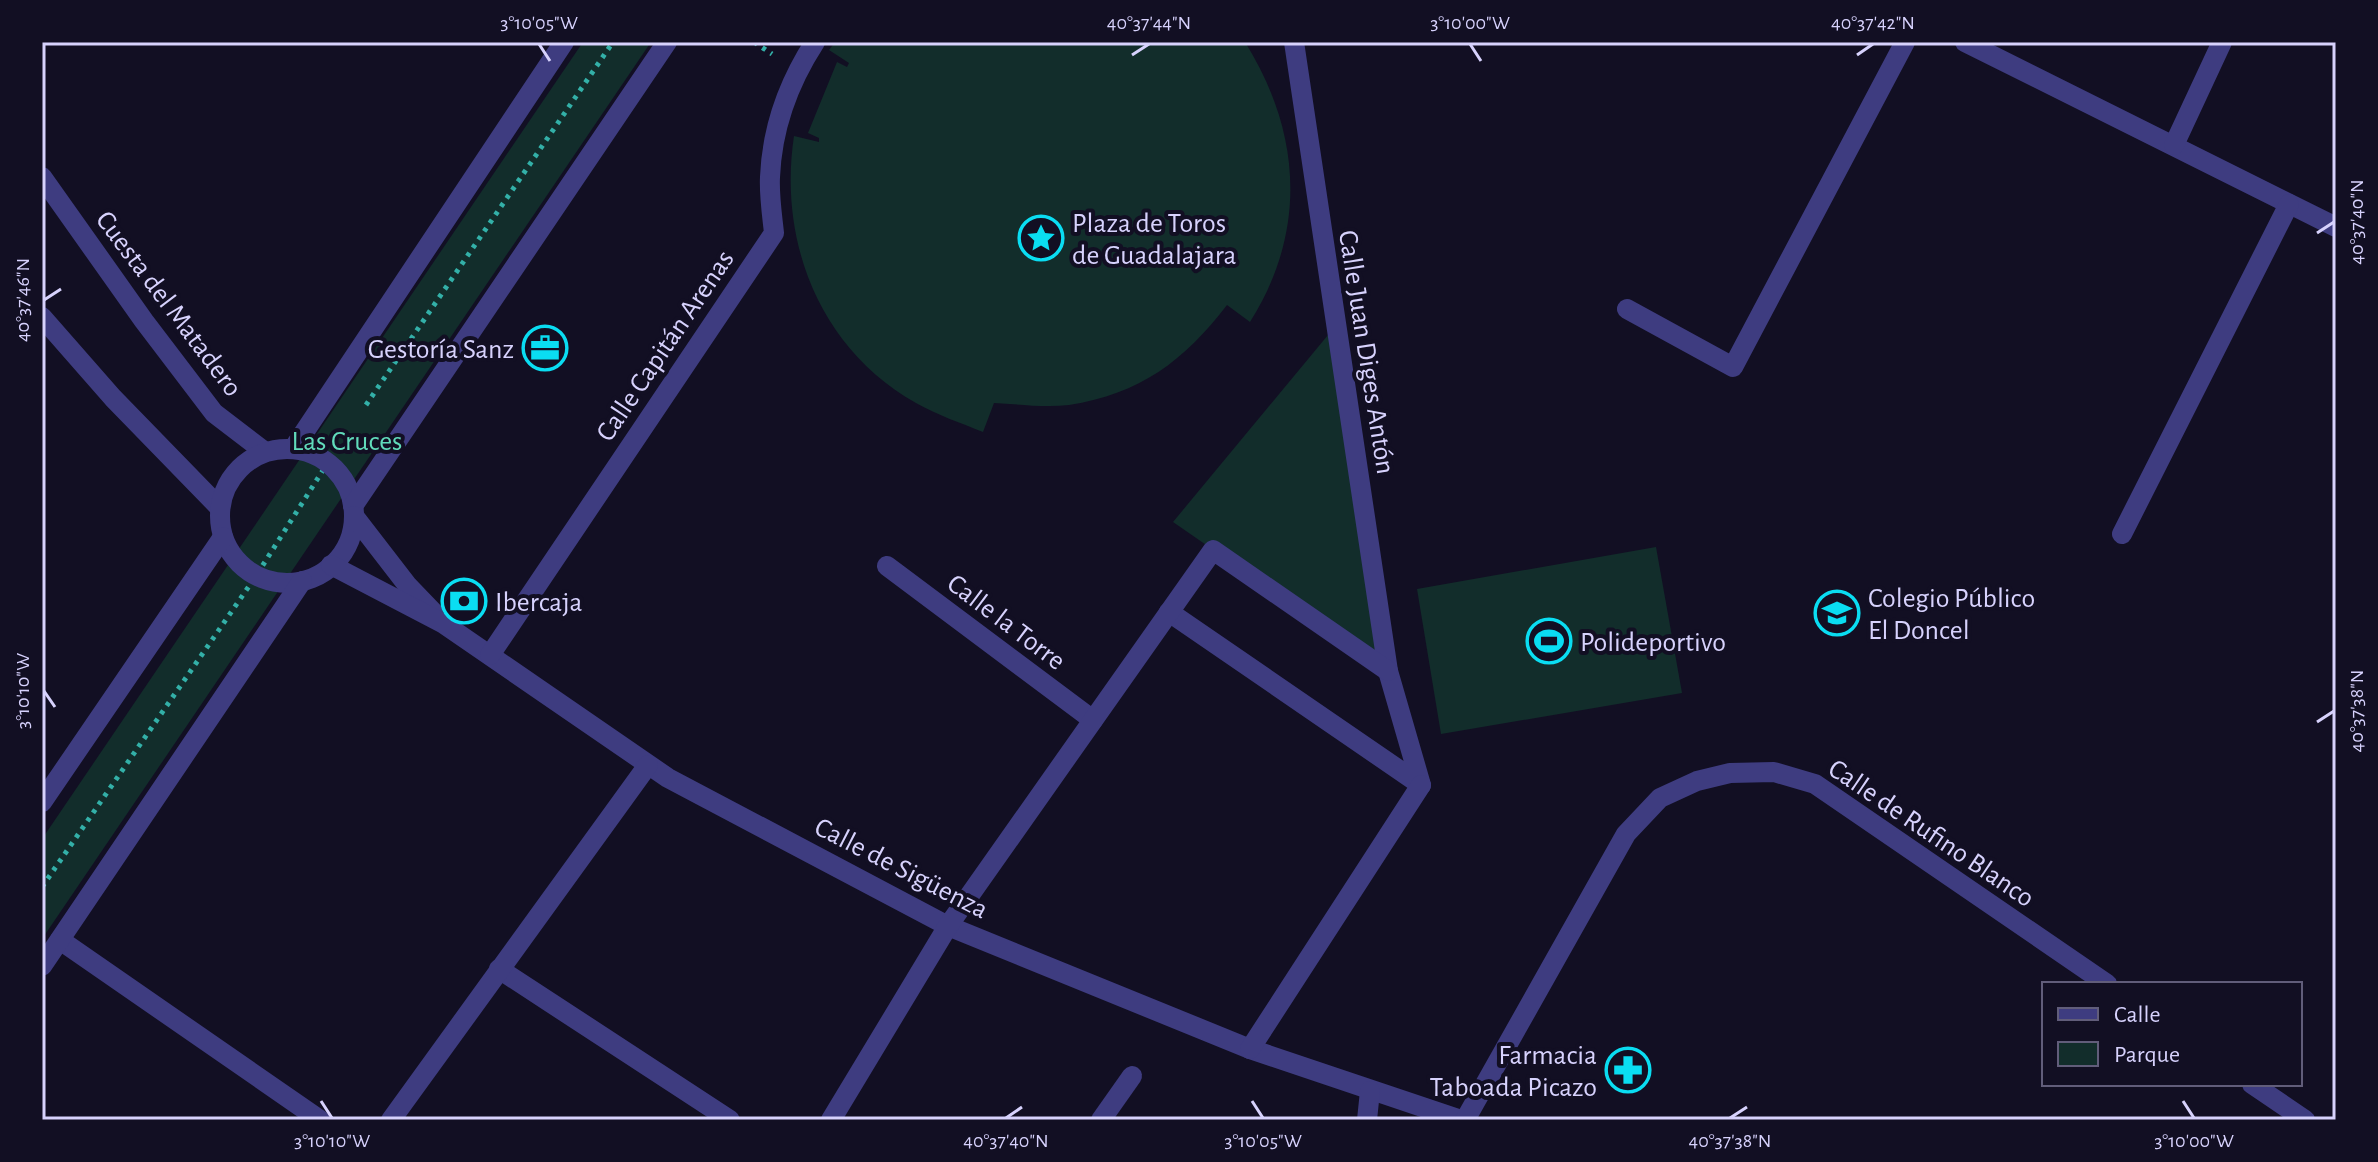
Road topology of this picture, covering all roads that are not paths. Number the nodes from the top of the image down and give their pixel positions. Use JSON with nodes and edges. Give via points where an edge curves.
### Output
{"nodes":[{"id":1,"x":564,"y":42,"type":"edge"},
{"id":2,"x":667,"y":42,"type":"edge"},
{"id":3,"x":815,"y":42,"type":"edge"},
{"id":4,"x":1279,"y":42,"type":"edge"},
{"id":5,"x":1294,"y":42,"type":"edge"},
{"id":6,"x":1905,"y":42,"type":"edge"},
{"id":7,"x":1965,"y":42,"type":"edge"},
{"id":8,"x":2222,"y":42,"type":"edge"},
{"id":9,"x":1298,"y":72,"type":"junction"},
{"id":10,"x":2174,"y":145,"type":"junction"},
{"id":11,"x":42,"y":177,"type":"edge"},
{"id":12,"x":2289,"y":204,"type":"junction"},
{"id":13,"x":2336,"y":227,"type":"edge"},
{"id":14,"x":1627,"y":309,"type":"dead end"},
{"id":15,"x":42,"y":317,"type":"edge"},
{"id":16,"x":293,"y":449,"type":"junction"},
{"id":17,"x":265,"y":452,"type":"junction"},
{"id":18,"x":220,"y":508,"type":"junction"},
{"id":19,"x":353,"y":511,"type":"junction"},
{"id":20,"x":2122,"y":534,"type":"dead end"},
{"id":21,"x":223,"y":537,"type":"junction"},
{"id":22,"x":331,"y":565,"type":"junction"},
{"id":23,"x":887,"y":566,"type":"dead end"},
{"id":24,"x":302,"y":581,"type":"junction"},
{"id":25,"x":1169,"y":612,"type":"junction"},
{"id":26,"x":444,"y":624,"type":"junction"},
{"id":27,"x":490,"y":655,"type":"junction"},
{"id":28,"x":1388,"y":671,"type":"junction"},
{"id":29,"x":1093,"y":720,"type":"junction"},
{"id":30,"x":648,"y":765,"type":"junction"},
{"id":31,"x":1421,"y":785,"type":"junction"},
{"id":32,"x":42,"y":802,"type":"edge"},
{"id":33,"x":948,"y":926,"type":"junction"},
{"id":34,"x":60,"y":940,"type":"junction"},
{"id":35,"x":42,"y":966,"type":"edge"},
{"id":36,"x":499,"y":969,"type":"junction"},
{"id":37,"x":2104,"y":982,"type":"edge"},
{"id":38,"x":1250,"y":1049,"type":"junction"},
{"id":39,"x":1132,"y":1076,"type":"dead end"},
{"id":40,"x":2255,"y":1086,"type":"edge"},
{"id":41,"x":1370,"y":1091,"type":"junction"},
{"id":42,"x":1423,"y":1113,"type":"edge"},
{"id":43,"x":320,"y":1120,"type":"edge"},
{"id":44,"x":391,"y":1120,"type":"edge"},
{"id":45,"x":730,"y":1120,"type":"edge"},
{"id":46,"x":831,"y":1120,"type":"edge"},
{"id":47,"x":1101,"y":1120,"type":"edge"},
{"id":48,"x":1367,"y":1120,"type":"edge"},
{"id":49,"x":1463,"y":1120,"type":"edge"},
{"id":50,"x":2305,"y":1120,"type":"edge"}],
"edges":[{"from":1,"to":16,"type":"street"},
{"from":2,"to":19,"type":"street"},
{"from":3,"to":27,"type":"street","name":"Calle Capitán Arenas","via":[[797,70],[778,123],[770,177],[774,233]]},
{"from":4,"to":9,"type":"street"},
{"from":5,"to":9,"type":"street","name":"Calle Juan Diges Antón"},
{"from":6,"to":14,"type":"street","via":[[1733,367]]},
{"from":7,"to":10,"type":"street"},
{"from":8,"to":10,"type":"street"},
{"from":9,"to":28,"type":"street","name":"Calle Juan Diges Antón"},
{"from":10,"to":12,"type":"street"},
{"from":11,"to":17,"type":"street","name":"Cuesta del Matadero","via":[[214,413]]},
{"from":12,"to":13,"type":"street"},
{"from":12,"to":20,"type":"street"},
{"from":15,"to":18,"type":"street"},
{"from":16,"to":17,"type":"street"},
{"from":16,"to":19,"type":"street","name":"Calle de Sigüenza","via":[[327,462],[344,482]]},
{"from":17,"to":18,"type":"street","via":[[235,474]]},
{"from":18,"to":21,"type":"street"},
{"from":19,"to":22,"type":"street","via":[[346,548]]},
{"from":19,"to":26,"type":"street","name":"Calle de Sigüenza","via":[[408,586]]},
{"from":21,"to":24,"type":"street","via":[[236,560],[256,576],[279,583]]},
{"from":21,"to":32,"type":"street"},
{"from":22,"to":24,"type":"street"},
{"from":22,"to":26,"type":"street","name":"Calle de Sigüenza"},
{"from":23,"to":29,"type":"street","name":"Calle la Torre"},
{"from":24,"to":34,"type":"street"},
{"from":25,"to":28,"type":"street","via":[[1213,550]]},
{"from":25,"to":29,"type":"street"},
{"from":25,"to":31,"type":"street"},
{"from":26,"to":27,"type":"street","name":"Calle de Sigüenza"},
{"from":27,"to":30,"type":"street","name":"Calle de Sigüenza"},
{"from":28,"to":31,"type":"street","name":"Calle Juan Diges Antón"},
{"from":29,"to":33,"type":"street"},
{"from":30,"to":33,"type":"street","name":"Calle de Sigüenza"},
{"from":30,"to":36,"type":"street"},
{"from":31,"to":38,"type":"street"},
{"from":33,"to":38,"type":"street","name":"Calle de Sigüenza"},
{"from":33,"to":46,"type":"street"},
{"from":34,"to":35,"type":"street"},
{"from":34,"to":43,"type":"street"},
{"from":36,"to":44,"type":"street"},
{"from":36,"to":45,"type":"street"},
{"from":37,"to":49,"type":"street","name":"Calle de Rufino Blanco","via":[[1815,784],[1774,772],[1730,773],[1660,798],[1626,834]]},
{"from":38,"to":41,"type":"street","name":"Calle de Sigüenza"},
{"from":39,"to":47,"type":"street"},
{"from":40,"to":50,"type":"street"},
{"from":41,"to":42,"type":"street","name":"Calle de Sigüenza"},
{"from":41,"to":48,"type":"street"},
{"from":42,"to":49,"type":"street","name":"Calle de Sigüenza"}]}
